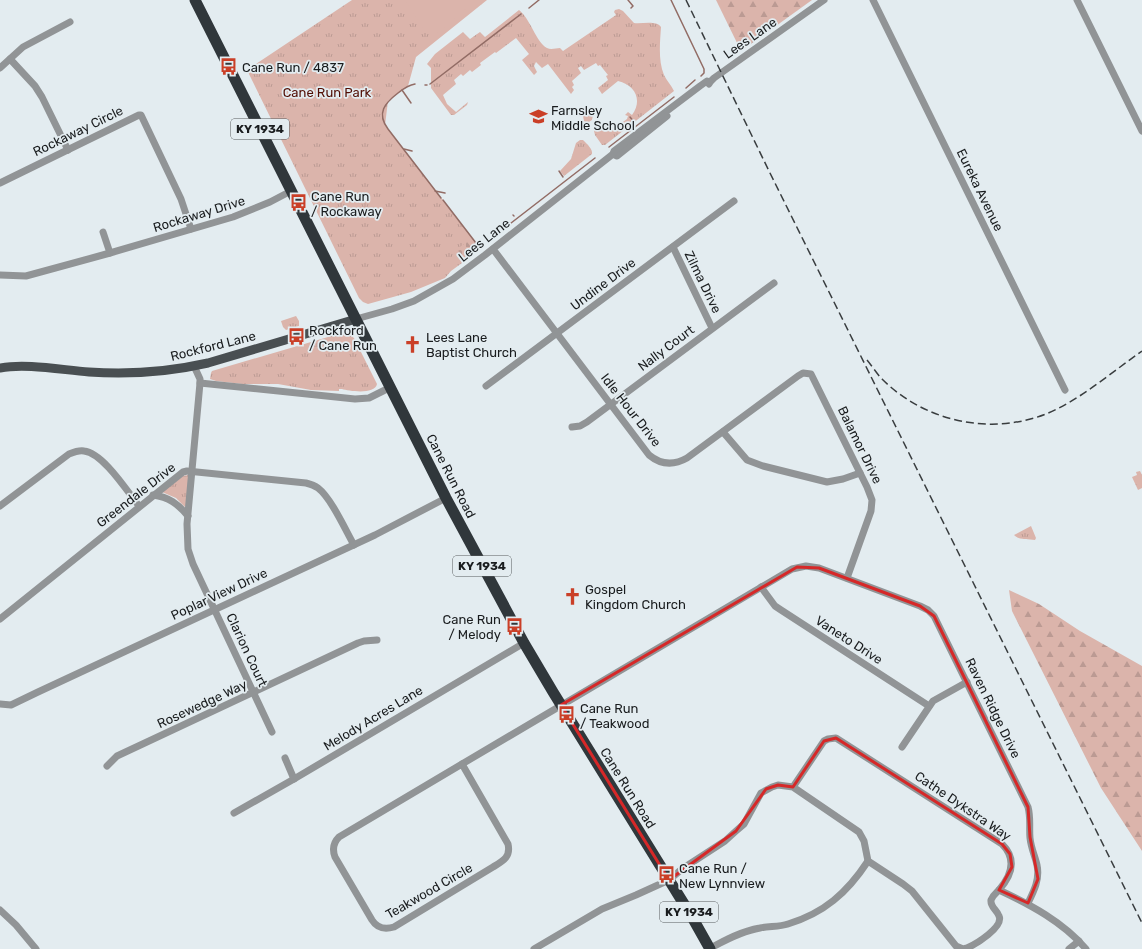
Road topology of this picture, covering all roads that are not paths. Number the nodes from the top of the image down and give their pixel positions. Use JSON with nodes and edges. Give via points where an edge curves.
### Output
{"nodes":[{"id":1,"x":195,"y":0,"type":"edge"},
{"id":2,"x":824,"y":0,"type":"edge"},
{"id":3,"x":873,"y":0,"type":"edge"},
{"id":4,"x":1077,"y":0,"type":"edge"},
{"id":5,"x":70,"y":22,"type":"dead end"},
{"id":6,"x":10,"y":58,"type":"junction"},
{"id":7,"x":0,"y":68,"type":"edge"},
{"id":8,"x":1142,"y":131,"type":"edge"},
{"id":9,"x":68,"y":150,"type":"junction"},
{"id":10,"x":0,"y":182,"type":"edge"},
{"id":11,"x":291,"y":191,"type":"junction"},
{"id":12,"x":734,"y":201,"type":"dead end"},
{"id":13,"x":191,"y":229,"type":"junction"},
{"id":14,"x":103,"y":232,"type":"dead end"},
{"id":15,"x":673,"y":247,"type":"junction"},
{"id":16,"x":493,"y":249,"type":"junction"},
{"id":17,"x":110,"y":253,"type":"junction"},
{"id":18,"x":0,"y":275,"type":"edge"},
{"id":19,"x":774,"y":283,"type":"dead end"},
{"id":20,"x":356,"y":319,"type":"junction"},
{"id":21,"x":712,"y":328,"type":"junction"},
{"id":22,"x":557,"y":334,"type":"junction"},
{"id":23,"x":194,"y":366,"type":"junction"},
{"id":24,"x":0,"y":368,"type":"edge"},
{"id":25,"x":807,"y":373,"type":"joint"},
{"id":26,"x":200,"y":383,"type":"junction"},
{"id":27,"x":486,"y":386,"type":"dead end"},
{"id":28,"x":391,"y":387,"type":"junction"},
{"id":29,"x":1065,"y":390,"type":"dead end"},
{"id":30,"x":611,"y":405,"type":"junction"},
{"id":31,"x":572,"y":427,"type":"dead end"},
{"id":32,"x":723,"y":432,"type":"junction"},
{"id":33,"x":193,"y":472,"type":"junction"},
{"id":34,"x":860,"y":473,"type":"junction"},
{"id":35,"x":153,"y":495,"type":"junction"},
{"id":36,"x":446,"y":498,"type":"junction"},
{"id":37,"x":0,"y":506,"type":"edge"},
{"id":38,"x":139,"y":506,"type":"junction"},
{"id":39,"x":188,"y":516,"type":"junction"},
{"id":40,"x":354,"y":545,"type":"junction"},
{"id":41,"x":847,"y":578,"type":"junction"},
{"id":42,"x":762,"y":587,"type":"junction"},
{"id":43,"x":215,"y":609,"type":"junction"},
{"id":44,"x":0,"y":619,"type":"edge"},
{"id":45,"x":377,"y":640,"type":"dead end"},
{"id":46,"x":524,"y":643,"type":"junction"},
{"id":47,"x":967,"y":682,"type":"junction"},
{"id":48,"x":254,"y":693,"type":"junction"},
{"id":49,"x":0,"y":704,"type":"edge"},
{"id":50,"x":561,"y":705,"type":"junction"},
{"id":51,"x":929,"y":706,"type":"junction"},
{"id":52,"x":272,"y":732,"type":"dead end"},
{"id":53,"x":902,"y":748,"type":"dead end"},
{"id":54,"x":285,"y":758,"type":"dead end"},
{"id":55,"x":462,"y":764,"type":"junction"},
{"id":56,"x":107,"y":766,"type":"dead end"},
{"id":57,"x":294,"y":779,"type":"junction"},
{"id":58,"x":793,"y":787,"type":"junction"},
{"id":59,"x":234,"y":813,"type":"dead end"},
{"id":60,"x":868,"y":861,"type":"junction"},
{"id":61,"x":669,"y":880,"type":"junction"},
{"id":62,"x":999,"y":890,"type":"junction"},
{"id":63,"x":1028,"y":903,"type":"junction"},
{"id":64,"x":0,"y":910,"type":"edge"},
{"id":65,"x":1079,"y":941,"type":"junction"},
{"id":66,"x":36,"y":949,"type":"edge"},
{"id":67,"x":534,"y":949,"type":"edge"},
{"id":68,"x":710,"y":949,"type":"edge"},
{"id":69,"x":1069,"y":949,"type":"edge"},
{"id":70,"x":1086,"y":949,"type":"edge"}],
"edges":[{"from":1,"to":11,"type":"highway","name":"Cane Run Road","number":"KY 1934"},
{"from":2,"to":16,"type":"street","name":"Lees Lane","via":[[648,124],[614,151],[614,154]]},
{"from":3,"to":29,"type":"street","name":"Eureka Avenue"},
{"from":4,"to":8,"type":"street"},
{"from":5,"to":6,"type":"street","via":[[31,42]]},
{"from":6,"to":7,"type":"street"},
{"from":6,"to":9,"type":"street","via":[[42,97]]},
{"from":9,"to":10,"type":"street","name":"Rockaway Circle"},
{"from":9,"to":13,"type":"street","name":"Rockaway Circle","via":[[142,115],[181,199]]},
{"from":11,"to":13,"type":"street","name":"Rockaway Drive","via":[[249,211]]},
{"from":11,"to":20,"type":"highway","name":"Cane Run Road","number":"KY 1934"},
{"from":12,"to":15,"type":"street","name":"Undine Drive"},
{"from":13,"to":17,"type":"street","name":"Rockaway Drive"},
{"from":14,"to":17,"type":"street"},
{"from":15,"to":21,"type":"street","name":"Zilma Drive"},
{"from":15,"to":22,"type":"street","name":"Undine Drive"},
{"from":16,"to":20,"type":"street","name":"Lees Lane","via":[[453,279],[414,301]]},
{"from":16,"to":22,"type":"street","name":"Idle Hour Drive"},
{"from":17,"to":18,"type":"street","name":"Rockaway Drive","via":[[26,276]]},
{"from":19,"to":21,"type":"street","name":"Nally Court"},
{"from":20,"to":23,"type":"main road","name":"Rockford Lane"},
{"from":20,"to":28,"type":"highway","name":"Cane Run Road","number":"KY 1934"},
{"from":21,"to":30,"type":"street","name":"Nally Court"},
{"from":22,"to":27,"type":"street","name":"Undine Drive"},
{"from":22,"to":30,"type":"street","name":"Idle Hour Drive"},
{"from":23,"to":24,"type":"main road","name":"Rockford Lane","via":[[167,371],[114,374]]},
{"from":23,"to":26,"type":"street","name":"Clarion Court"},
{"from":25,"to":32,"type":"street","name":"Idle Hour Drive","via":[[798,376]]},
{"from":25,"to":34,"type":"street","name":"Balamor Drive","via":[[814,378]]},
{"from":26,"to":28,"type":"street","via":[[355,399],[369,398]]},
{"from":26,"to":33,"type":"street","name":"Clarion Court"},
{"from":28,"to":36,"type":"highway","name":"Cane Run Road","number":"KY 1934"},
{"from":30,"to":31,"type":"street","name":"Nally Court","via":[[580,426]]},
{"from":30,"to":32,"type":"street","name":"Idle Hour Drive","via":[[649,455],[663,463],[676,463],[687,458]]},
{"from":32,"to":34,"type":"street","via":[[747,460],[762,466],[827,482]]},
{"from":33,"to":35,"type":"street","name":"Greendale Drive","via":[[183,472]]},
{"from":33,"to":39,"type":"street","name":"Clarion Court"},
{"from":33,"to":40,"type":"street","name":"Greendale Drive","via":[[314,485],[328,500]]},
{"from":34,"to":41,"type":"street","name":"Balamor Drive","via":[[870,494],[872,507]]},
{"from":35,"to":38,"type":"street","name":"Greendale Drive"},
{"from":35,"to":39,"type":"street","via":[[173,501]]},
{"from":36,"to":40,"type":"street","name":"Poplar View Drive"},
{"from":36,"to":46,"type":"highway","name":"Cane Run Road","number":"KY 1934"},
{"from":37,"to":38,"type":"street","via":[[76,451],[94,454],[102,460]]},
{"from":38,"to":44,"type":"street","name":"Greendale Drive"},
{"from":39,"to":43,"type":"street","name":"Clarion Court","via":[[187,543],[190,557]]},
{"from":40,"to":43,"type":"street","name":"Poplar View Drive"},
{"from":41,"to":42,"type":"street","name":"Teakwood Circle","via":[[819,568],[801,566]]},
{"from":41,"to":47,"type":"street","name":"Raven Ridge Drive","via":[[930,612]]},
{"from":42,"to":50,"type":"street","name":"Teakwood Circle"},
{"from":42,"to":51,"type":"street","name":"Vaneto Drive","via":[[781,610]]},
{"from":43,"to":48,"type":"street","name":"Clarion Court"},
{"from":43,"to":49,"type":"street","name":"Poplar View Drive","via":[[14,704]]},
{"from":45,"to":48,"type":"street","name":"Rosewedge Way","via":[[358,643]]},
{"from":46,"to":50,"type":"highway","name":"Cane Run Road","number":"KY 1934"},
{"from":46,"to":57,"type":"street","name":"Melody Acres Lane"},
{"from":47,"to":51,"type":"street","via":[[935,699]]},
{"from":47,"to":63,"type":"street","name":"Raven Ridge Drive","via":[[1028,807],[1031,847],[1037,865],[1038,879]]},
{"from":48,"to":52,"type":"street","name":"Clarion Court"},
{"from":48,"to":56,"type":"street","name":"Rosewedge Way","via":[[118,756]]},
{"from":50,"to":55,"type":"street","name":"Teakwood Circle"},
{"from":50,"to":61,"type":"highway","name":"Cane Run Road","number":"KY 1934"},
{"from":51,"to":53,"type":"street"},
{"from":54,"to":57,"type":"street"},
{"from":55,"to":55,"type":"street","name":"Teakwood Circle","via":[[508,844],[509,855],[394,926],[385,929],[377,926],[335,857],[334,844],[339,838]]},
{"from":57,"to":59,"type":"street","name":"Melody Acres Lane"},
{"from":58,"to":60,"type":"street","via":[[859,832]]},
{"from":58,"to":61,"type":"street","via":[[778,786],[766,789],[757,798],[744,824],[725,841]]},
{"from":58,"to":62,"type":"street","name":"Cathe Dykstra Way","via":[[824,741],[832,738],[841,740],[1002,844],[1010,854],[1012,867]]},
{"from":60,"to":62,"type":"street","name":"Cathe Dykstra Way","via":[[912,891],[956,946],[963,949],[971,947],[998,927],[1000,916],[990,903]]},
{"from":60,"to":68,"type":"street","via":[[837,899],[806,918],[785,925],[744,932]]},
{"from":61,"to":67,"type":"street","via":[[602,909]]},
{"from":61,"to":68,"type":"highway","name":"Cane Run Road","number":"KY 1934"},
{"from":62,"to":63,"type":"street"},
{"from":63,"to":65,"type":"street"},
{"from":64,"to":66,"type":"street"},
{"from":65,"to":69,"type":"street"},
{"from":65,"to":70,"type":"street"}]}
